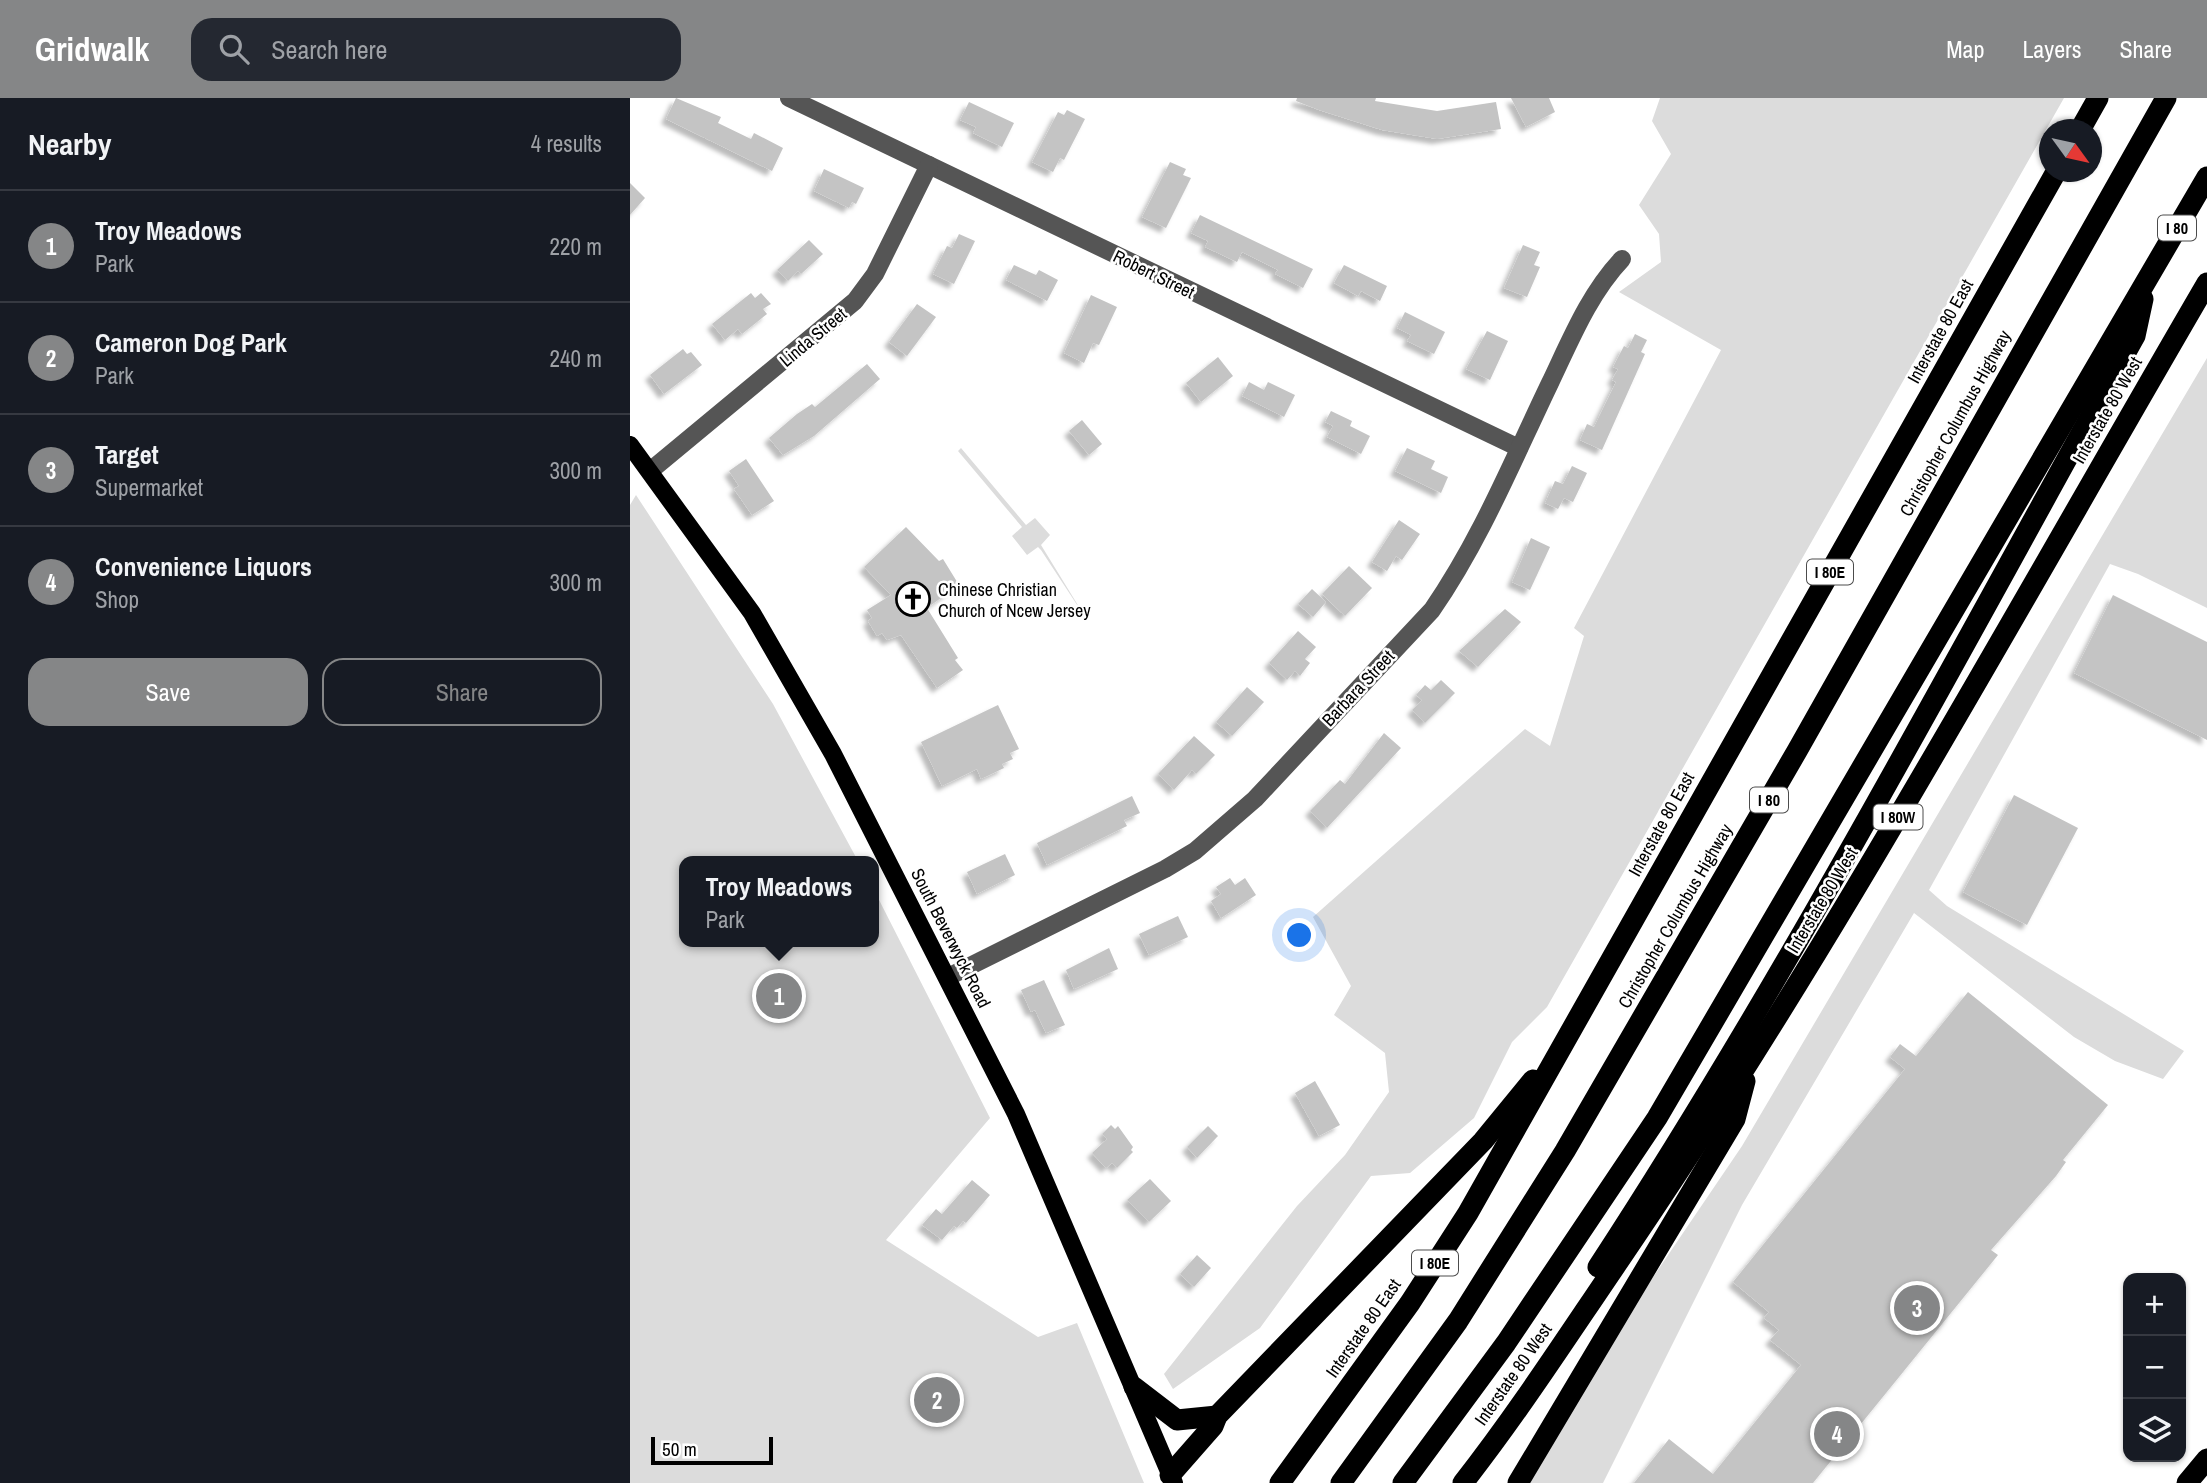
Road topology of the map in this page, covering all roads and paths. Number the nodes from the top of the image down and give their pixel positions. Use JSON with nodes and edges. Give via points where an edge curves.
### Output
{"nodes":[{"id":1,"x":789,"y":98,"type":"edge"},
{"id":2,"x":2098,"y":98,"type":"edge"},
{"id":3,"x":2166,"y":98,"type":"edge"},
{"id":4,"x":2086,"y":119,"type":"edge"},
{"id":5,"x":929,"y":165,"type":"junction"},
{"id":6,"x":2207,"y":177,"type":"edge"},
{"id":7,"x":2050,"y":182,"type":"edge"},
{"id":8,"x":1622,"y":259,"type":"dead end"},
{"id":9,"x":2147,"y":279,"type":"junction"},
{"id":10,"x":2207,"y":283,"type":"edge"},
{"id":11,"x":630,"y":445,"type":"edge"},
{"id":12,"x":1519,"y":447,"type":"junction"},
{"id":13,"x":650,"y":471,"type":"junction"},
{"id":14,"x":948,"y":977,"type":"junction"},
{"id":15,"x":1571,"y":1031,"type":"junction"},
{"id":16,"x":1749,"y":1064,"type":"junction"},
{"id":17,"x":1134,"y":1387,"type":"junction"},
{"id":18,"x":1217,"y":1416,"type":"junction"},
{"id":19,"x":2207,"y":1459,"type":"edge"},
{"id":20,"x":1172,"y":1479,"type":"edge"},
{"id":21,"x":1280,"y":1483,"type":"edge"},
{"id":22,"x":1341,"y":1483,"type":"edge"},
{"id":23,"x":1403,"y":1483,"type":"edge"},
{"id":24,"x":1452,"y":1483,"type":"edge"},
{"id":25,"x":1463,"y":1483,"type":"edge"},
{"id":26,"x":1518,"y":1483,"type":"edge"},
{"id":27,"x":2187,"y":1483,"type":"edge"}],
"edges":[{"from":1,"to":5,"type":"street","name":"Robert Street"},
{"from":2,"to":4,"type":"highway"},
{"from":3,"to":22,"type":"highway","name":"Christopher Columbus Highway","number":"I 80","via":[[1565,1151],[1458,1321]]},
{"from":5,"to":12,"type":"street","name":"Robert Street"},
{"from":5,"to":13,"type":"street","name":"Linda Street","via":[[881,262],[855,301]]},
{"from":6,"to":9,"type":"highway","number":"I 80"},
{"from":7,"to":15,"type":"highway","name":"Interstate 80 East","number":"I 80E"},
{"from":8,"to":12,"type":"street","name":"Barbara Street","via":[[1601,281]]},
{"from":9,"to":23,"type":"highway","number":"I 80","via":[[1664,1107],[1521,1322]]},
{"from":9,"to":24,"type":"highway","via":[[2135,336],[1725,1066],[1636,1209]]},
{"from":10,"to":16,"type":"highway","name":"Interstate 80 West","number":"I 80W","via":[[1856,889]]},
{"from":11,"to":13,"type":"main road","name":"South Beverwyck Road"},
{"from":12,"to":14,"type":"street","name":"Barbara Street","via":[[1470,551],[1432,610],[1222,829],[1165,869]]},
{"from":13,"to":14,"type":"main road","name":"South Beverwyck Road","via":[[752,613],[788,672]]},
{"from":14,"to":17,"type":"main road","name":"South Beverwyck Road","via":[[1022,1127]]},
{"from":15,"to":18,"type":"highway","via":[[1483,1142]]},
{"from":15,"to":21,"type":"highway","name":"Interstate 80 East","number":"I 80E","via":[[1468,1213],[1410,1303]]},
{"from":16,"to":25,"type":"highway","name":"Interstate 80 West","number":"I 80W","via":[[1559,1349]]},
{"from":16,"to":26,"type":"highway","via":[[1735,1119]]},
{"from":17,"to":18,"type":"highway","via":[[1177,1420]]},
{"from":17,"to":20,"type":"main road","name":"South Beverwyck Road"},
{"from":18,"to":20,"type":"highway"},
{"from":19,"to":27,"type":"highway"}]}
